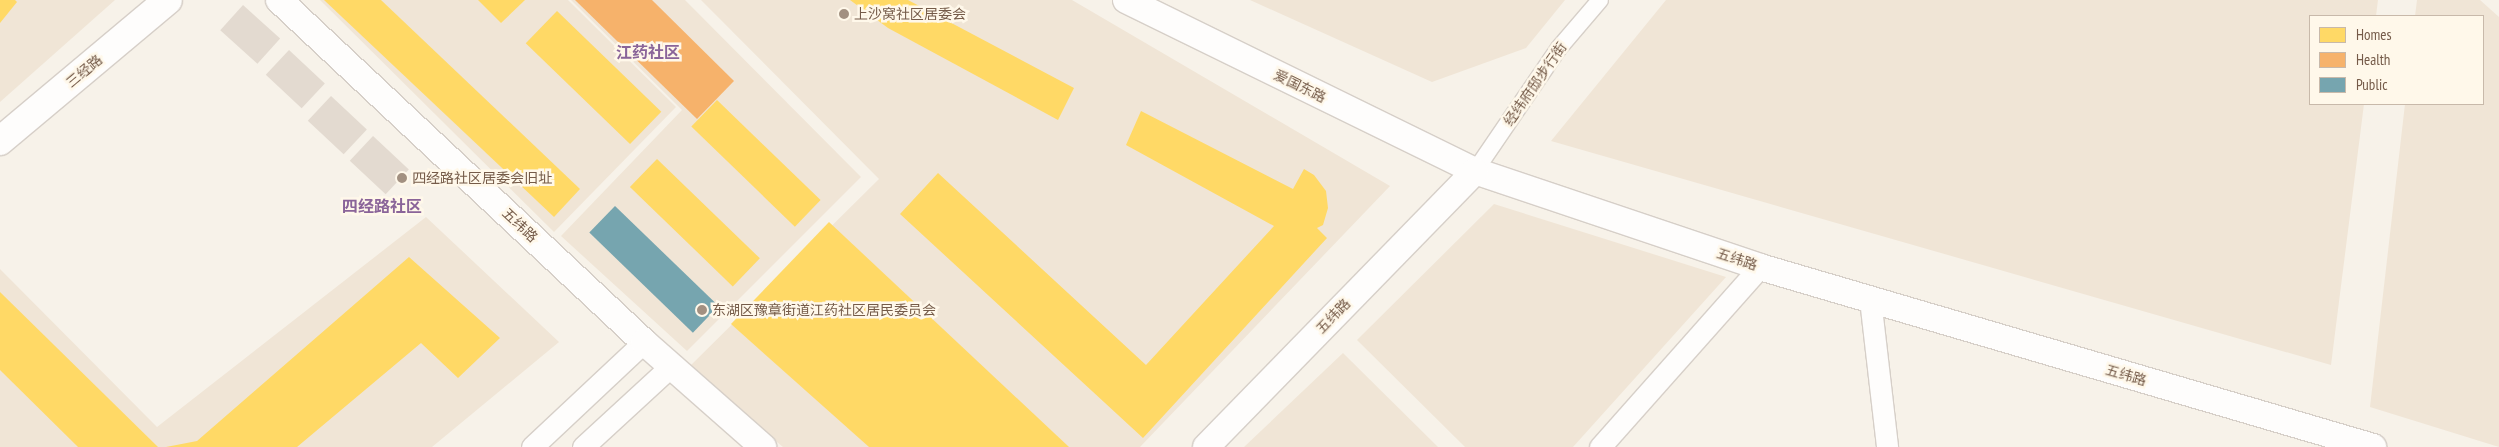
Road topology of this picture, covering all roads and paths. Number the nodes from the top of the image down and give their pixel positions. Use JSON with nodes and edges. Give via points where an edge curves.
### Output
{"nodes":[{"id":1,"x":168,"y":0,"type":"edge"},
{"id":2,"x":279,"y":0,"type":"edge"},
{"id":3,"x":1126,"y":0,"type":"edge"},
{"id":4,"x":1600,"y":0,"type":"edge"},
{"id":5,"x":0,"y":141,"type":"edge"},
{"id":6,"x":1475,"y":171,"type":"junction"},
{"id":7,"x":1760,"y":267,"type":"junction"},
{"id":8,"x":1870,"y":299,"type":"junction"},
{"id":9,"x":644,"y":342,"type":"junction"},
{"id":10,"x":671,"y":366,"type":"junction"},
{"id":11,"x":532,"y":447,"type":"edge"},
{"id":12,"x":583,"y":447,"type":"edge"},
{"id":13,"x":763,"y":447,"type":"edge"},
{"id":14,"x":1206,"y":447,"type":"edge"},
{"id":15,"x":1600,"y":447,"type":"edge"},
{"id":16,"x":1887,"y":447,"type":"edge"},
{"id":17,"x":2373,"y":447,"type":"edge"}],
"edges":[{"from":1,"to":5,"type":"main road","name":"三经路"},
{"from":2,"to":9,"type":"street","name":"五纬路"},
{"from":3,"to":6,"type":"street","name":"爱国东路"},
{"from":4,"to":6,"type":"street","name":"经纬府邸步行街","via":[[1559,48]]},
{"from":6,"to":7,"type":"street","name":"五纬路"},
{"from":6,"to":14,"type":"street","name":"五纬路"},
{"from":7,"to":8,"type":"street","name":"五纬路"},
{"from":7,"to":15,"type":"street"},
{"from":8,"to":16,"type":"street"},
{"from":8,"to":17,"type":"street","name":"五纬路"},
{"from":9,"to":10,"type":"street","name":"五纬路"},
{"from":9,"to":11,"type":"street"},
{"from":10,"to":12,"type":"street"},
{"from":10,"to":13,"type":"street","name":"五纬路"}]}
